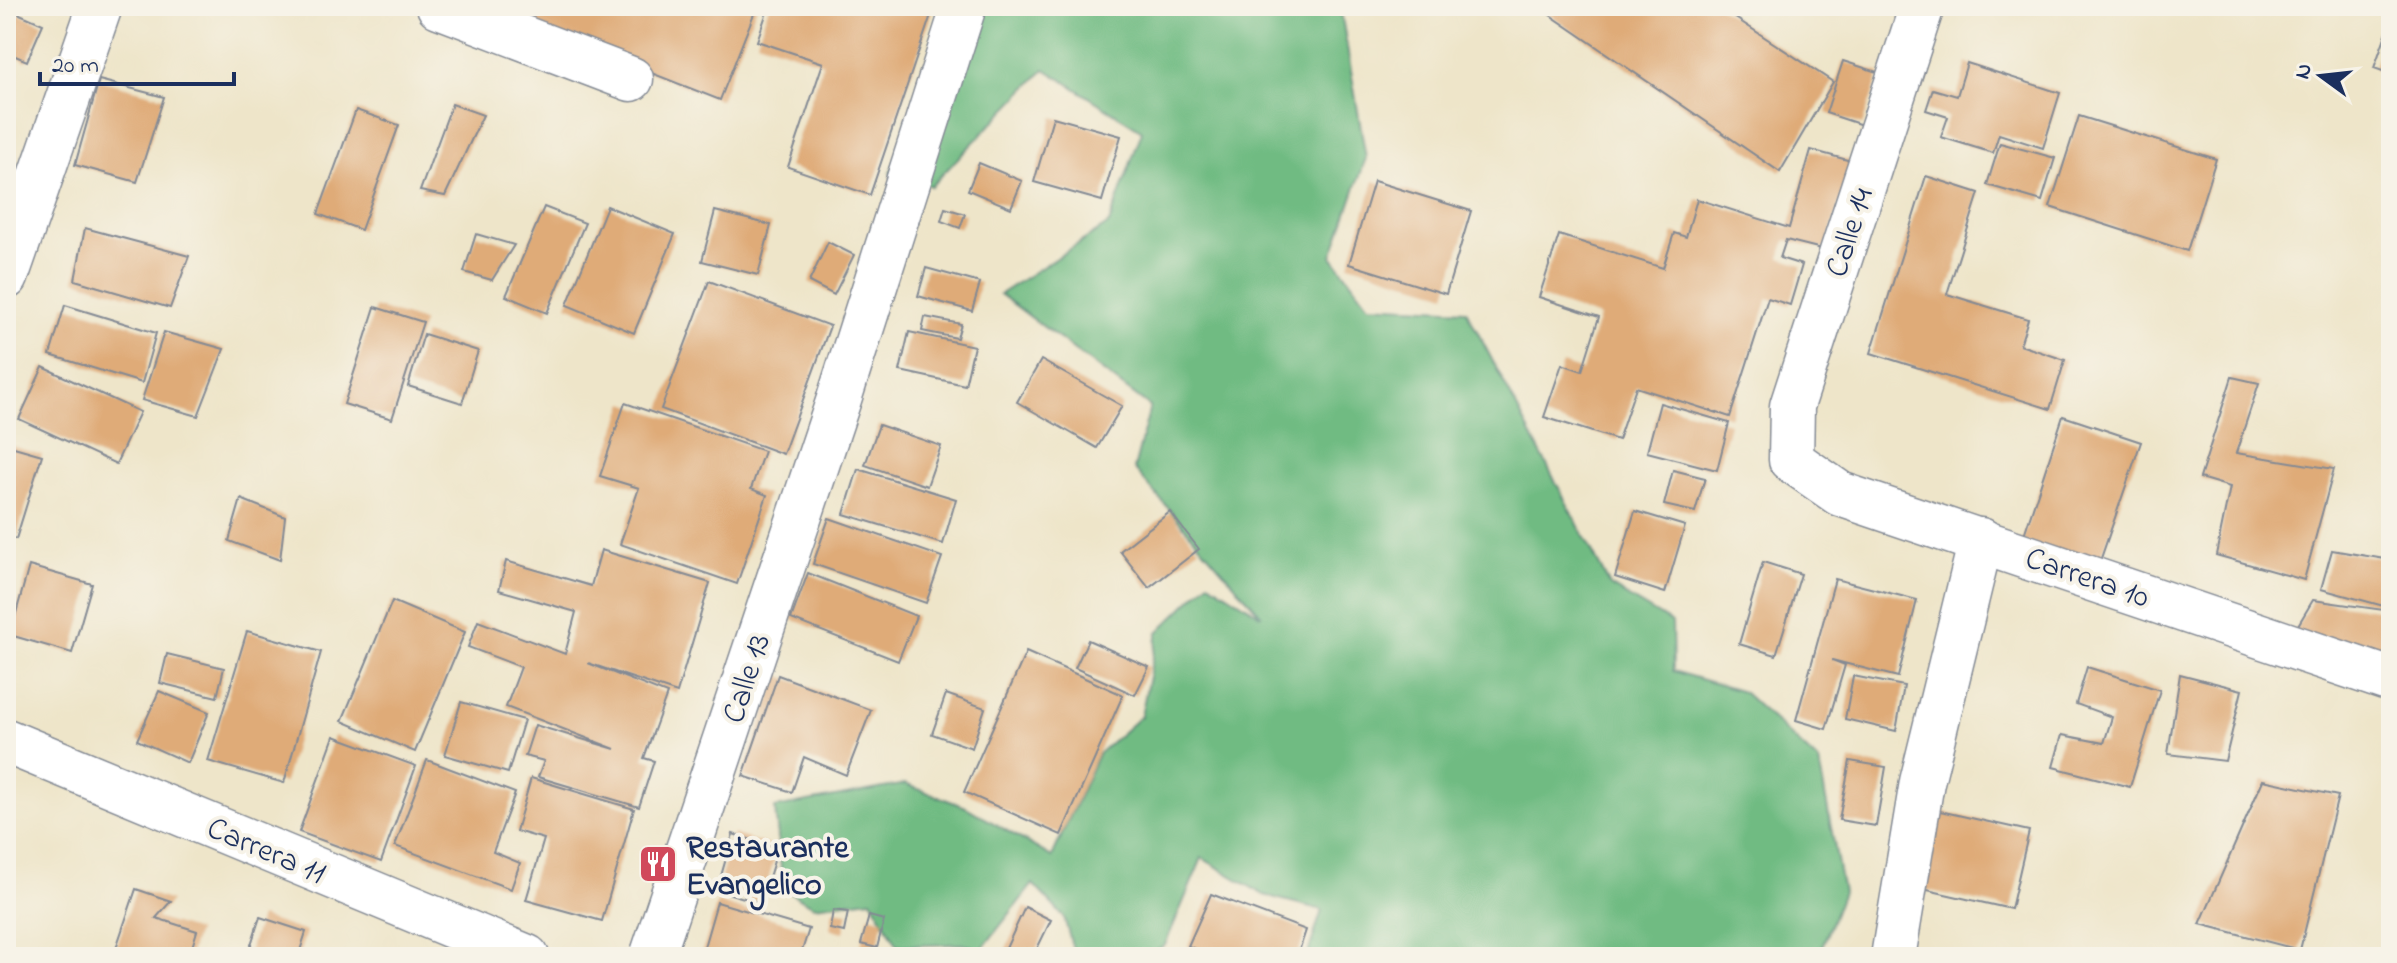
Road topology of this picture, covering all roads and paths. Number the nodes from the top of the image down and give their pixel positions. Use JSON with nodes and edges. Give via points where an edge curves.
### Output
{"nodes":[{"id":1,"x":100,"y":6,"type":"edge"},
{"id":2,"x":439,"y":6,"type":"edge"},
{"id":3,"x":964,"y":6,"type":"edge"},
{"id":4,"x":1922,"y":6,"type":"edge"},
{"id":5,"x":631,"y":79,"type":"dead end"},
{"id":6,"x":6,"y":277,"type":"edge"},
{"id":7,"x":1791,"y":460,"type":"joint"},
{"id":8,"x":1981,"y":540,"type":"junction"},
{"id":9,"x":2391,"y":680,"type":"edge"},
{"id":10,"x":6,"y":741,"type":"edge"},
{"id":11,"x":527,"y":957,"type":"edge"},
{"id":12,"x":652,"y":957,"type":"edge"},
{"id":13,"x":1893,"y":957,"type":"edge"}],
"edges":[{"from":1,"to":6,"type":"street"},
{"from":2,"to":5,"type":"street"},
{"from":3,"to":12,"type":"street","name":"Calle 13"},
{"from":4,"to":7,"type":"street","name":"Calle 14","via":[[1792,406]]},
{"from":7,"to":8,"type":"street","name":"Carrera 10","via":[[1840,494]]},
{"from":8,"to":9,"type":"street","name":"Carrera 10"},
{"from":8,"to":13,"type":"street","via":[[1922,782]]},
{"from":10,"to":11,"type":"street","name":"Carrera 11"}]}
